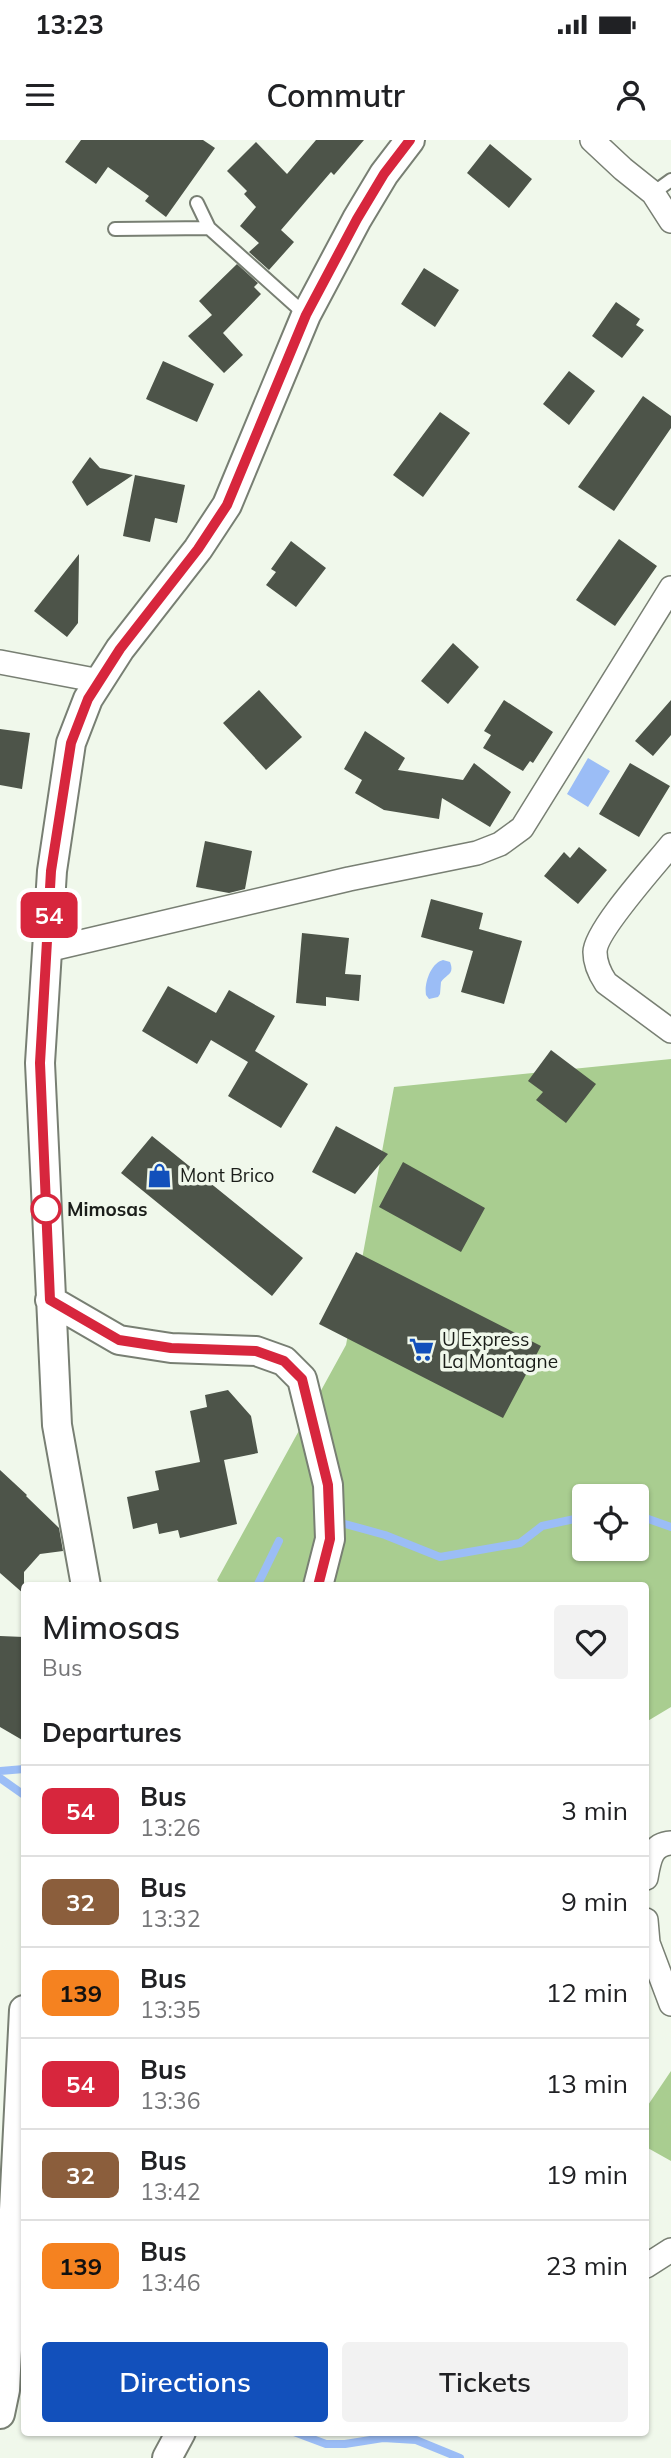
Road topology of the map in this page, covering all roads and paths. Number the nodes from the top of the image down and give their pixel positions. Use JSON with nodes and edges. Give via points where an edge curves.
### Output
{"nodes":[{"id":1,"x":410,"y":140,"type":"edge"},
{"id":2,"x":592,"y":140,"type":"edge"},
{"id":3,"x":662,"y":186,"type":"edge"},
{"id":4,"x":197,"y":203,"type":"dead end"},
{"id":5,"x":671,"y":222,"type":"edge"},
{"id":6,"x":209,"y":228,"type":"junction"},
{"id":7,"x":115,"y":229,"type":"dead end"},
{"id":8,"x":306,"y":315,"type":"junction"},
{"id":9,"x":671,"y":588,"type":"edge"},
{"id":10,"x":0,"y":662,"type":"edge"},
{"id":11,"x":100,"y":681,"type":"junction"},
{"id":12,"x":671,"y":845,"type":"edge"},
{"id":13,"x":47,"y":950,"type":"junction"},
{"id":14,"x":671,"y":1031,"type":"edge"},
{"id":15,"x":50,"y":1300,"type":"junction"},
{"id":16,"x":85,"y":1582,"type":"edge"},
{"id":17,"x":319,"y":1582,"type":"edge"},
{"id":18,"x":671,"y":1843,"type":"edge"},
{"id":19,"x":649,"y":1866,"type":"edge"},
{"id":20,"x":649,"y":1946,"type":"edge"},
{"id":21,"x":671,"y":2004,"type":"edge"},
{"id":22,"x":21,"y":2070,"type":"edge"},
{"id":23,"x":671,"y":2250,"type":"edge"},
{"id":24,"x":649,"y":2264,"type":"edge"},
{"id":25,"x":0,"y":2414,"type":"edge"},
{"id":26,"x":179,"y":2436,"type":"edge"},
{"id":27,"x":167,"y":2458,"type":"edge"}],
"edges":[{"from":1,"to":8,"type":"street","via":[[357,219]]},
{"from":2,"to":3,"type":"street","via":[[623,169]]},
{"from":3,"to":5,"type":"street"},
{"from":4,"to":6,"type":"lane"},
{"from":6,"to":7,"type":"lane"},
{"from":6,"to":8,"type":"lane"},
{"from":8,"to":11,"type":"street","via":[[227,505]]},
{"from":9,"to":13,"type":"street","via":[[522,828],[500,844],[477,853]]},
{"from":10,"to":11,"type":"street"},
{"from":11,"to":13,"type":"street","via":[[71,743],[51,871]]},
{"from":12,"to":14,"type":"street","via":[[606,928],[595,951],[606,983]]},
{"from":13,"to":15,"type":"street","via":[[40,1063]]},
{"from":15,"to":16,"type":"street","via":[[57,1425]]},
{"from":15,"to":17,"type":"street","via":[[119,1340],[171,1348],[256,1351],[284,1361],[302,1379],[328,1485],[330,1539]]},
{"from":18,"to":19,"type":"street","via":[[653,1851]]},
{"from":20,"to":21,"type":"street"},
{"from":22,"to":25,"type":"street","via":[[5,2390]]},
{"from":23,"to":24,"type":"street"},
{"from":26,"to":27,"type":"street"}]}
